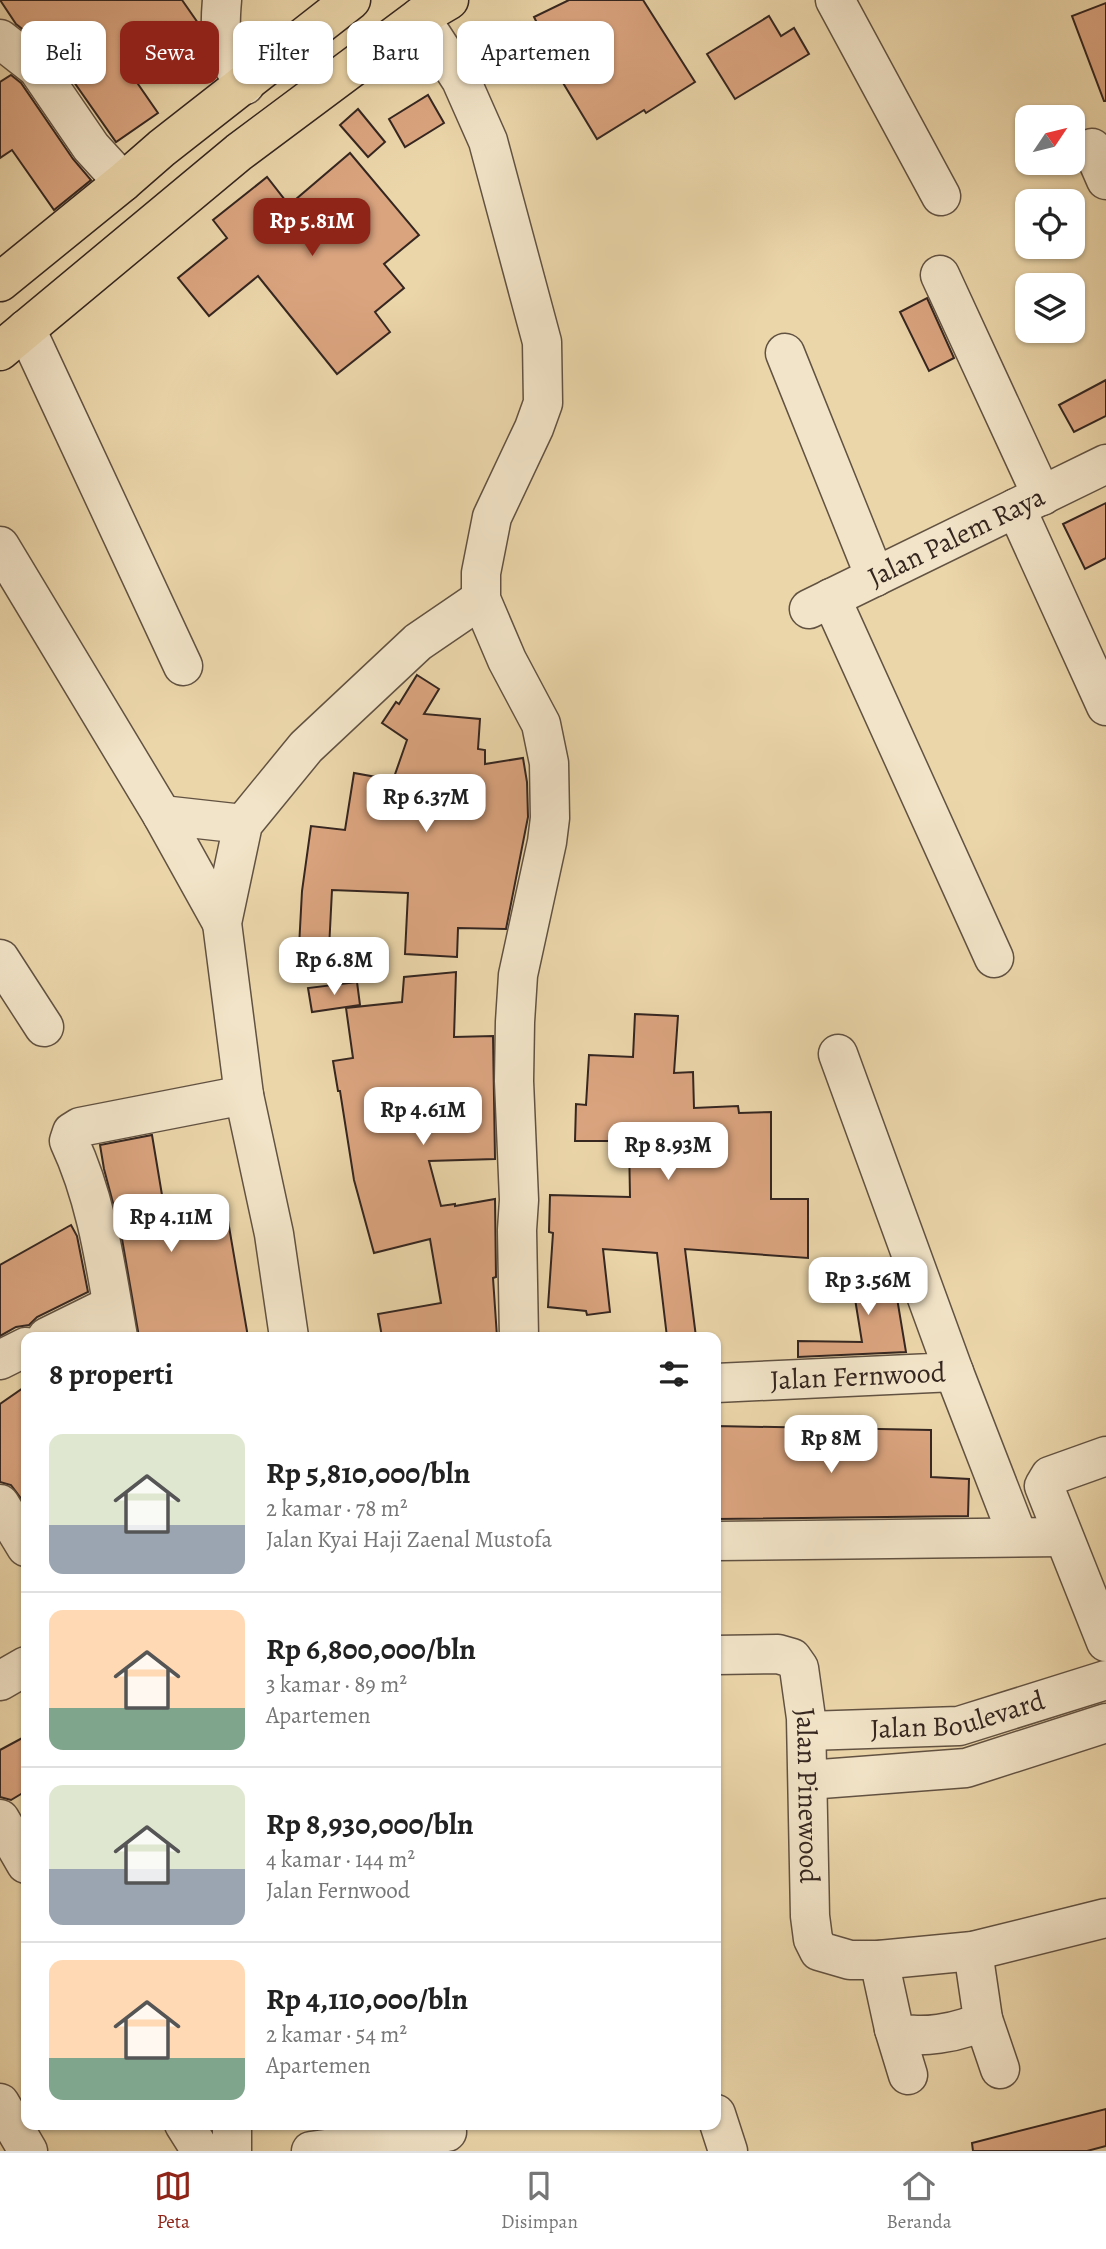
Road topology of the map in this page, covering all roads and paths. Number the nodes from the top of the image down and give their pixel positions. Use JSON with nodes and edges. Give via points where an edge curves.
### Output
{"nodes":[{"id":1,"x":222,"y":0,"type":"edge"},
{"id":2,"x":351,"y":0,"type":"edge"},
{"id":3,"x":835,"y":0,"type":"edge"},
{"id":4,"x":434,"y":8,"type":"edge"},
{"id":5,"x":7,"y":52,"type":"edge"},
{"id":6,"x":245,"y":85,"type":"junction"},
{"id":7,"x":162,"y":148,"type":"junction"},
{"id":8,"x":123,"y":183,"type":"junction"},
{"id":9,"x":941,"y":196,"type":"dead end"},
{"id":10,"x":185,"y":197,"type":"junction"},
{"id":11,"x":940,"y":275,"type":"dead end"},
{"id":12,"x":0,"y":282,"type":"edge"},
{"id":13,"x":13,"y":340,"type":"edge"},
{"id":14,"x":785,"y":353,"type":"dead end"},
{"id":15,"x":1106,"y":464,"type":"edge"},
{"id":16,"x":1029,"y":502,"type":"junction"},
{"id":17,"x":0,"y":546,"type":"edge"},
{"id":18,"x":875,"y":577,"type":"junction"},
{"id":19,"x":481,"y":599,"type":"junction"},
{"id":20,"x":183,"y":666,"type":"dead end"},
{"id":21,"x":1105,"y":704,"type":"edge"},
{"id":22,"x":162,"y":816,"type":"junction"},
{"id":23,"x":243,"y":824,"type":"junction"},
{"id":24,"x":222,"y":923,"type":"junction"},
{"id":25,"x":994,"y":958,"type":"dead end"},
{"id":26,"x":0,"y":959,"type":"edge"},
{"id":27,"x":44,"y":1027,"type":"dead end"},
{"id":28,"x":838,"y":1054,"type":"dead end"},
{"id":29,"x":244,"y":1096,"type":"junction"},
{"id":30,"x":115,"y":1321,"type":"edge"},
{"id":31,"x":68,"y":1332,"type":"edge"},
{"id":32,"x":288,"y":1332,"type":"edge"},
{"id":33,"x":519,"y":1332,"type":"edge"},
{"id":34,"x":21,"y":1350,"type":"edge"},
{"id":35,"x":0,"y":1360,"type":"edge"},
{"id":36,"x":954,"y":1372,"type":"junction"},
{"id":37,"x":721,"y":1383,"type":"edge"},
{"id":38,"x":1106,"y":1456,"type":"edge"},
{"id":39,"x":0,"y":1504,"type":"edge"},
{"id":40,"x":1017,"y":1537,"type":"junction"},
{"id":41,"x":1062,"y":1538,"type":"junction"},
{"id":42,"x":21,"y":1539,"type":"edge"},
{"id":43,"x":721,"y":1541,"type":"edge"},
{"id":44,"x":1106,"y":1642,"type":"edge"},
{"id":45,"x":721,"y":1655,"type":"edge"},
{"id":46,"x":21,"y":1669,"type":"edge"},
{"id":47,"x":1106,"y":1680,"type":"edge"},
{"id":48,"x":0,"y":1681,"type":"edge"},
{"id":49,"x":1106,"y":1723,"type":"edge"},
{"id":50,"x":807,"y":1731,"type":"junction"},
{"id":51,"x":808,"y":1780,"type":"junction"},
{"id":52,"x":0,"y":1819,"type":"edge"},
{"id":53,"x":21,"y":1855,"type":"edge"},
{"id":54,"x":1106,"y":1918,"type":"edge"},
{"id":55,"x":974,"y":1951,"type":"junction"},
{"id":56,"x":879,"y":1960,"type":"junction"},
{"id":57,"x":983,"y":2019,"type":"junction"},
{"id":58,"x":894,"y":2029,"type":"junction"},
{"id":59,"x":1000,"y":2069,"type":"dead end"},
{"id":60,"x":908,"y":2075,"type":"dead end"},
{"id":61,"x":0,"y":2103,"type":"edge"},
{"id":62,"x":721,"y":2129,"type":"edge"},
{"id":63,"x":188,"y":2130,"type":"edge"},
{"id":64,"x":232,"y":2130,"type":"edge"},
{"id":65,"x":447,"y":2132,"type":"dead end"},
{"id":66,"x":28,"y":2151,"type":"edge"},
{"id":67,"x":201,"y":2151,"type":"edge"},
{"id":68,"x":232,"y":2151,"type":"edge"},
{"id":69,"x":311,"y":2151,"type":"edge"},
{"id":70,"x":728,"y":2151,"type":"edge"}],
"edges":[{"from":1,"to":6,"type":"street","via":[[219,29],[223,49]]},
{"from":2,"to":6,"type":"main road"},
{"from":3,"to":9,"type":"street"},
{"from":4,"to":10,"type":"main road"},
{"from":4,"to":19,"type":"street","via":[[488,141],[542,342],[543,403],[492,517]]},
{"from":5,"to":8,"type":"street","via":[[37,68],[91,147]]},
{"from":6,"to":7,"type":"main road"},
{"from":7,"to":8,"type":"main road"},
{"from":7,"to":10,"type":"main road"},
{"from":8,"to":12,"type":"main road"},
{"from":10,"to":13,"type":"main road"},
{"from":11,"to":16,"type":"street"},
{"from":13,"to":20,"type":"street"},
{"from":14,"to":18,"type":"street"},
{"from":15,"to":16,"type":"street","name":"Jalan Palem Raya"},
{"from":16,"to":18,"type":"street","name":"Jalan Palem Raya"},
{"from":16,"to":21,"type":"street"},
{"from":17,"to":22,"type":"street"},
{"from":18,"to":25,"type":"street","name":"Jalan Palem Raya","via":[[820,603]]},
{"from":19,"to":23,"type":"street","via":[[418,642],[325,729]]},
{"from":19,"to":33,"type":"street","via":[[541,724],[549,763],[547,842],[518,975],[515,1022]]},
{"from":22,"to":23,"type":"street"},
{"from":22,"to":24,"type":"street"},
{"from":23,"to":24,"type":"street"},
{"from":24,"to":29,"type":"street"},
{"from":26,"to":27,"type":"street"},
{"from":28,"to":36,"type":"street","name":"Jalan Fernwood"},
{"from":29,"to":30,"type":"street","via":[[72,1132],[69,1141],[97,1221]]},
{"from":29,"to":32,"type":"street","via":[[274,1234]]},
{"from":30,"to":31,"type":"street"},
{"from":34,"to":35,"type":"street"},
{"from":36,"to":37,"type":"street","name":"Jalan Fernwood"},
{"from":36,"to":40,"type":"street"},
{"from":38,"to":41,"type":"street","via":[[1045,1480],[1045,1493]]},
{"from":39,"to":42,"type":"street"},
{"from":40,"to":41,"type":"street"},
{"from":40,"to":43,"type":"street"},
{"from":41,"to":44,"type":"street"},
{"from":45,"to":50,"type":"street","name":"Jalan Pinewood","via":[[792,1658],[799,1668]]},
{"from":46,"to":48,"type":"street"},
{"from":47,"to":50,"type":"street","name":"Jalan Boulevard","via":[[959,1726]]},
{"from":49,"to":51,"type":"street","name":"Jalan Boulevard","via":[[966,1768]]},
{"from":50,"to":51,"type":"street","name":"Jalan Pinewood"},
{"from":51,"to":56,"type":"street","name":"Jalan Pinewood","via":[[813,1939],[819,1951],[834,1957]]},
{"from":52,"to":53,"type":"street"},
{"from":54,"to":55,"type":"street","name":"Jalan Pinewood"},
{"from":55,"to":56,"type":"street","name":"Jalan Pinewood"},
{"from":55,"to":57,"type":"street"},
{"from":56,"to":58,"type":"street"},
{"from":57,"to":58,"type":"street","via":[[970,2027],[914,2036]]},
{"from":57,"to":59,"type":"street"},
{"from":58,"to":60,"type":"street"},
{"from":61,"to":66,"type":"street"},
{"from":62,"to":70,"type":"street"},
{"from":63,"to":67,"type":"street"},
{"from":64,"to":68,"type":"street"},
{"from":65,"to":69,"type":"street"}]}
